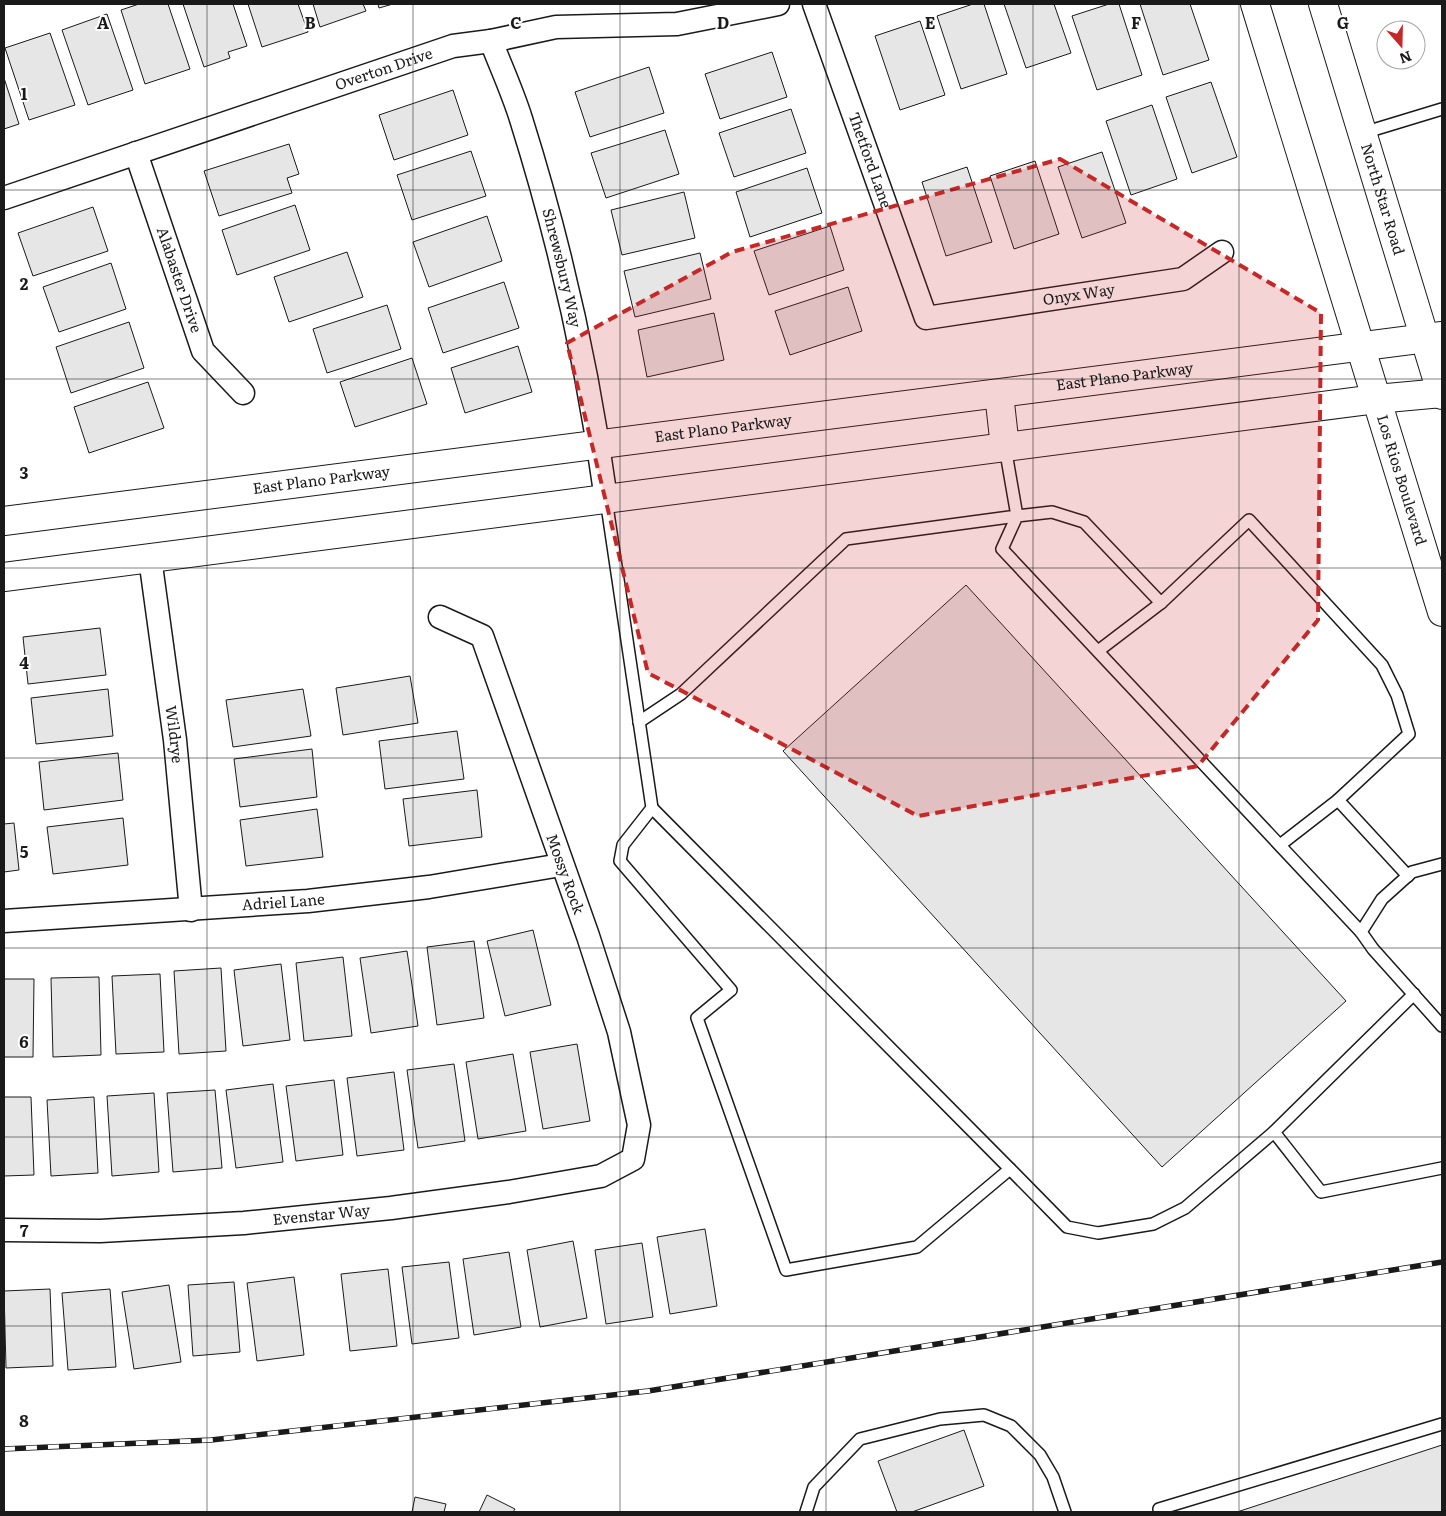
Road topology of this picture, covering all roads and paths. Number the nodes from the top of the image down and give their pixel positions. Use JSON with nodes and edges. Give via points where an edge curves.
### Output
{"nodes":[{"id":1,"x":778,"y":4,"type":"edge"},
{"id":2,"x":814,"y":4,"type":"edge"},
{"id":3,"x":1255,"y":4,"type":"edge"},
{"id":4,"x":1324,"y":4,"type":"edge"},
{"id":5,"x":491,"y":42,"type":"junction"},
{"id":6,"x":1442,"y":109,"type":"edge"},
{"id":7,"x":1363,"y":133,"type":"junction"},
{"id":8,"x":136,"y":153,"type":"junction"},
{"id":9,"x":4,"y":198,"type":"edge"},
{"id":10,"x":1222,"y":252,"type":"dead end"},
{"id":11,"x":926,"y":318,"type":"joint"},
{"id":12,"x":1434,"y":337,"type":"edge"},
{"id":13,"x":1361,"y":346,"type":"junction"},
{"id":14,"x":243,"y":393,"type":"dead end"},
{"id":15,"x":999,"y":394,"type":"junction"},
{"id":16,"x":1442,"y":394,"type":"edge"},
{"id":17,"x":1376,"y":399,"type":"junction"},
{"id":18,"x":599,"y":445,"type":"junction"},
{"id":19,"x":1005,"y":447,"type":"junction"},
{"id":20,"x":606,"y":499,"type":"junction"},
{"id":21,"x":1017,"y":516,"type":"junction"},
{"id":22,"x":4,"y":521,"type":"edge"},
{"id":23,"x":150,"y":558,"type":"junction"},
{"id":24,"x":4,"y":577,"type":"edge"},
{"id":25,"x":1162,"y":603,"type":"junction"},
{"id":26,"x":1442,"y":612,"type":"edge"},
{"id":27,"x":440,"y":617,"type":"dead end"},
{"id":28,"x":1098,"y":652,"type":"junction"},
{"id":29,"x":639,"y":722,"type":"junction"},
{"id":30,"x":1338,"y":800,"type":"junction"},
{"id":31,"x":652,"y":808,"type":"junction"},
{"id":32,"x":1280,"y":845,"type":"junction"},
{"id":33,"x":1442,"y":864,"type":"edge"},
{"id":34,"x":561,"y":866,"type":"junction"},
{"id":35,"x":1408,"y":876,"type":"junction"},
{"id":36,"x":191,"y":910,"type":"junction"},
{"id":37,"x":4,"y":921,"type":"edge"},
{"id":38,"x":1361,"y":932,"type":"junction"},
{"id":39,"x":1414,"y":994,"type":"junction"},
{"id":40,"x":1442,"y":1026,"type":"edge"},
{"id":41,"x":1274,"y":1132,"type":"junction"},
{"id":42,"x":632,"y":1159,"type":"joint"},
{"id":43,"x":1010,"y":1168,"type":"junction"},
{"id":44,"x":1442,"y":1168,"type":"edge"},
{"id":45,"x":4,"y":1230,"type":"edge"},
{"id":46,"x":1442,"y":1424,"type":"edge"},
{"id":47,"x":806,"y":1512,"type":"edge"},
{"id":48,"x":1065,"y":1512,"type":"edge"},
{"id":49,"x":1160,"y":1512,"type":"edge"}],
"edges":[{"from":1,"to":5,"type":"street","name":"Overton Drive","via":[[677,24],[556,27]]},
{"from":2,"to":11,"type":"street","name":"Thetford Lane"},
{"from":3,"to":13,"type":"main road"},
{"from":4,"to":7,"type":"main road","name":"North Star Road"},
{"from":5,"to":8,"type":"street","name":"Overton Drive","via":[[453,46]]},
{"from":5,"to":18,"type":"street","name":"Shrewsbury Way","via":[[521,118],[560,262]]},
{"from":6,"to":7,"type":"lane"},
{"from":7,"to":12,"type":"main road","name":"North Star Road"},
{"from":8,"to":9,"type":"street","name":"Overton Drive"},
{"from":8,"to":14,"type":"street","name":"Alabaster Drive","via":[[203,351]]},
{"from":10,"to":11,"type":"street","name":"Onyx Way","via":[[1183,279]]},
{"from":12,"to":13,"type":"main road","name":"East Plano Parkway"},
{"from":12,"to":16,"type":"main road","name":"North Star Road"},
{"from":13,"to":15,"type":"main road","name":"East Plano Parkway"},
{"from":13,"to":17,"type":"main road","name":"Los Rios Boulevard"},
{"from":15,"to":18,"type":"main road","name":"East Plano Parkway"},
{"from":15,"to":19,"type":"main road"},
{"from":16,"to":17,"type":"main road"},
{"from":17,"to":19,"type":"main road"},
{"from":17,"to":26,"type":"main road","name":"Los Rios Boulevard"},
{"from":18,"to":20,"type":"street","name":"Shrewsbury Way"},
{"from":18,"to":22,"type":"main road","name":"East Plano Parkway"},
{"from":19,"to":20,"type":"main road"},
{"from":19,"to":21,"type":"lane"},
{"from":20,"to":23,"type":"main road"},
{"from":20,"to":29,"type":"lane"},
{"from":21,"to":25,"type":"lane","via":[[1052,512],[1084,522]]},
{"from":21,"to":28,"type":"lane","via":[[1002,550]]},
{"from":21,"to":29,"type":"lane","via":[[846,539],[681,694]]},
{"from":23,"to":24,"type":"main road"},
{"from":23,"to":36,"type":"street","name":"Wildrye","via":[[175,740]]},
{"from":25,"to":28,"type":"lane"},
{"from":25,"to":30,"type":"lane","via":[[1249,520],[1382,665],[1397,695],[1410,734]]},
{"from":27,"to":34,"type":"street","name":"Mossy Rock","via":[[482,636]]},
{"from":28,"to":32,"type":"lane"},
{"from":29,"to":31,"type":"lane"},
{"from":30,"to":32,"type":"lane"},
{"from":30,"to":35,"type":"lane"},
{"from":31,"to":43,"type":"lane"},
{"from":31,"to":43,"type":"lane","via":[[623,845],[620,861],[732,990],[698,1018],[786,1270],[917,1247]]},
{"from":32,"to":38,"type":"lane"},
{"from":33,"to":35,"type":"lane"},
{"from":34,"to":36,"type":"street","name":"Adriel Lane","via":[[419,888]]},
{"from":34,"to":42,"type":"street","name":"Mossy Rock","via":[[619,1032],[639,1125]]},
{"from":35,"to":38,"type":"lane","via":[[1382,898]]},
{"from":36,"to":37,"type":"street","name":"Adriel Lane"},
{"from":38,"to":39,"type":"lane"},
{"from":39,"to":40,"type":"lane"},
{"from":39,"to":41,"type":"lane"},
{"from":41,"to":43,"type":"lane","via":[[1185,1208],[1153,1224],[1098,1233],[1067,1227]]},
{"from":41,"to":44,"type":"lane","via":[[1321,1192]]},
{"from":42,"to":45,"type":"street","name":"Evenstar Way","via":[[601,1176],[391,1208],[244,1223],[110,1231]]},
{"from":46,"to":49,"type":"lane","via":[[1159,1509]]},
{"from":47,"to":48,"type":"lane","via":[[814,1487],[860,1439],[940,1419],[984,1415],[1011,1426],[1040,1454],[1053,1477]]}]}
